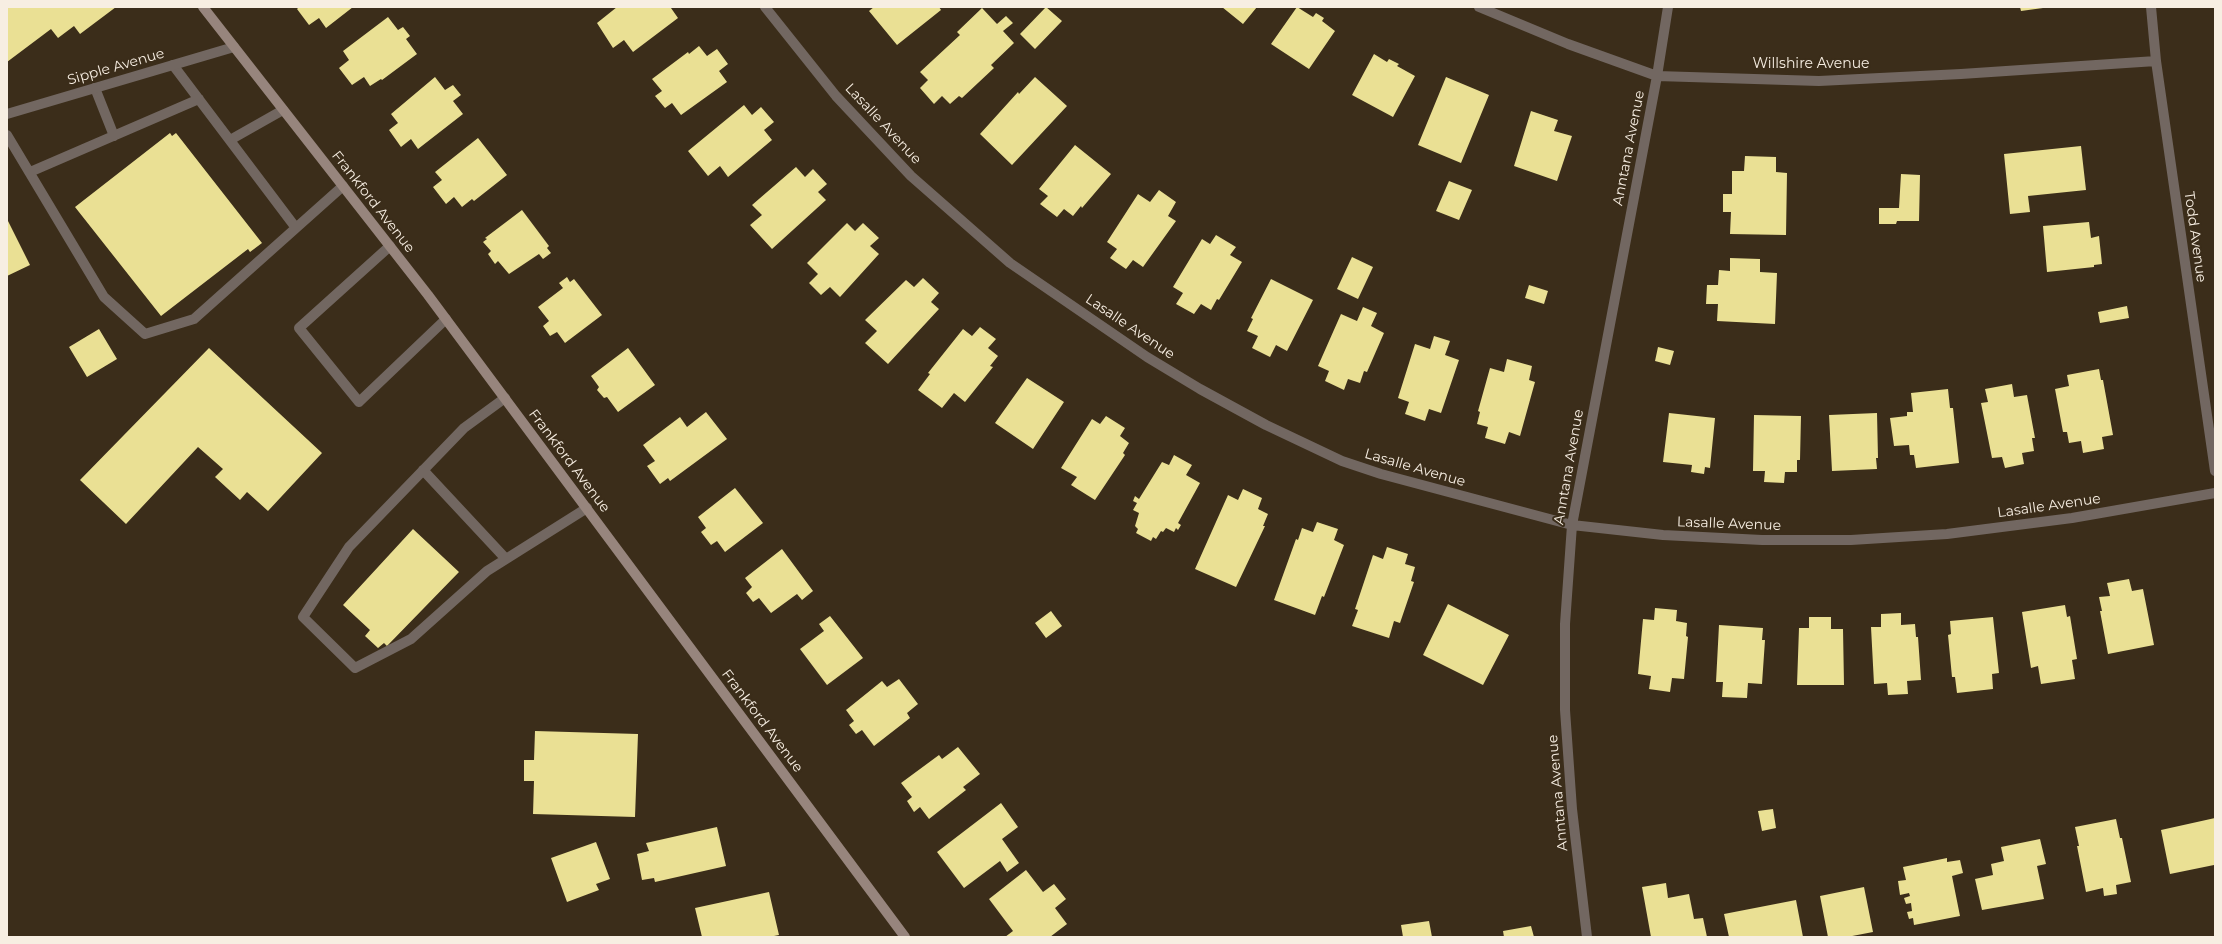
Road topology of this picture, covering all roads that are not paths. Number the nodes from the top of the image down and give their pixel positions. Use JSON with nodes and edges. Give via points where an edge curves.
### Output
{"nodes":[{"id":1,"x":203,"y":7,"type":"edge"},
{"id":2,"x":765,"y":7,"type":"edge"},
{"id":3,"x":1479,"y":7,"type":"edge"},
{"id":4,"x":1668,"y":7,"type":"edge"},
{"id":5,"x":2151,"y":7,"type":"edge"},
{"id":6,"x":234,"y":47,"type":"junction"},
{"id":7,"x":2156,"y":61,"type":"junction"},
{"id":8,"x":173,"y":65,"type":"junction"},
{"id":9,"x":1657,"y":76,"type":"junction"},
{"id":10,"x":95,"y":88,"type":"junction"},
{"id":11,"x":199,"y":99,"type":"junction"},
{"id":12,"x":283,"y":110,"type":"junction"},
{"id":13,"x":7,"y":114,"type":"edge"},
{"id":14,"x":7,"y":135,"type":"edge"},
{"id":15,"x":114,"y":136,"type":"junction"},
{"id":16,"x":230,"y":140,"type":"junction"},
{"id":17,"x":30,"y":172,"type":"junction"},
{"id":18,"x":344,"y":186,"type":"junction"},
{"id":19,"x":296,"y":228,"type":"junction"},
{"id":20,"x":390,"y":246,"type":"junction"},
{"id":21,"x":446,"y":319,"type":"junction"},
{"id":22,"x":505,"y":398,"type":"junction"},
{"id":23,"x":423,"y":470,"type":"junction"},
{"id":24,"x":2215,"y":471,"type":"edge"},
{"id":25,"x":2215,"y":493,"type":"edge"},
{"id":26,"x":587,"y":508,"type":"junction"},
{"id":27,"x":1572,"y":525,"type":"junction"},
{"id":28,"x":506,"y":559,"type":"junction"},
{"id":29,"x":905,"y":937,"type":"edge"},
{"id":30,"x":1587,"y":937,"type":"edge"}],
"edges":[{"from":1,"to":6,"type":"street","name":"Frankford Avenue"},
{"from":2,"to":27,"type":"street","name":"Lasalle Avenue","via":[[836,96],[912,176],[1010,263],[1147,358],[1266,426],[1342,461],[1443,492]]},
{"from":3,"to":9,"type":"street","name":"Willshire Avenue","via":[[1568,44]]},
{"from":4,"to":9,"type":"street","name":"Anntana Avenue"},
{"from":5,"to":7,"type":"street","name":"Todd Avenue"},
{"from":6,"to":8,"type":"street","name":"Sipple Avenue"},
{"from":6,"to":12,"type":"street","name":"Frankford Avenue"},
{"from":7,"to":9,"type":"street","name":"Willshire Avenue","via":[[1819,81]]},
{"from":7,"to":24,"type":"street","name":"Todd Avenue"},
{"from":8,"to":10,"type":"street","name":"Sipple Avenue"},
{"from":8,"to":11,"type":"street"},
{"from":9,"to":27,"type":"street","name":"Anntana Avenue"},
{"from":10,"to":13,"type":"street","name":"Sipple Avenue"},
{"from":10,"to":15,"type":"street"},
{"from":11,"to":15,"type":"street"},
{"from":11,"to":16,"type":"street"},
{"from":12,"to":16,"type":"street"},
{"from":12,"to":18,"type":"street","name":"Frankford Avenue"},
{"from":14,"to":17,"type":"street"},
{"from":15,"to":17,"type":"street"},
{"from":16,"to":19,"type":"street"},
{"from":17,"to":19,"type":"street","via":[[104,297],[145,334],[194,319]]},
{"from":18,"to":19,"type":"street"},
{"from":18,"to":20,"type":"street","name":"Frankford Avenue"},
{"from":20,"to":21,"type":"street","name":"Frankford Avenue"},
{"from":20,"to":21,"type":"street","via":[[299,328],[359,402]]},
{"from":21,"to":22,"type":"street","name":"Frankford Avenue"},
{"from":22,"to":23,"type":"street","via":[[464,428]]},
{"from":22,"to":26,"type":"street","name":"Frankford Avenue"},
{"from":23,"to":28,"type":"street"},
{"from":23,"to":28,"type":"street","via":[[349,546],[303,617],[355,668],[412,639],[487,571]]},
{"from":25,"to":27,"type":"street","name":"Lasalle Avenue","via":[[2072,518],[1947,534],[1851,540],[1762,540],[1664,535]]},
{"from":26,"to":28,"type":"street"},
{"from":26,"to":29,"type":"street","name":"Frankford Avenue"},
{"from":27,"to":30,"type":"street","name":"Anntana Avenue","via":[[1566,624],[1565,710],[1572,809]]}]}
